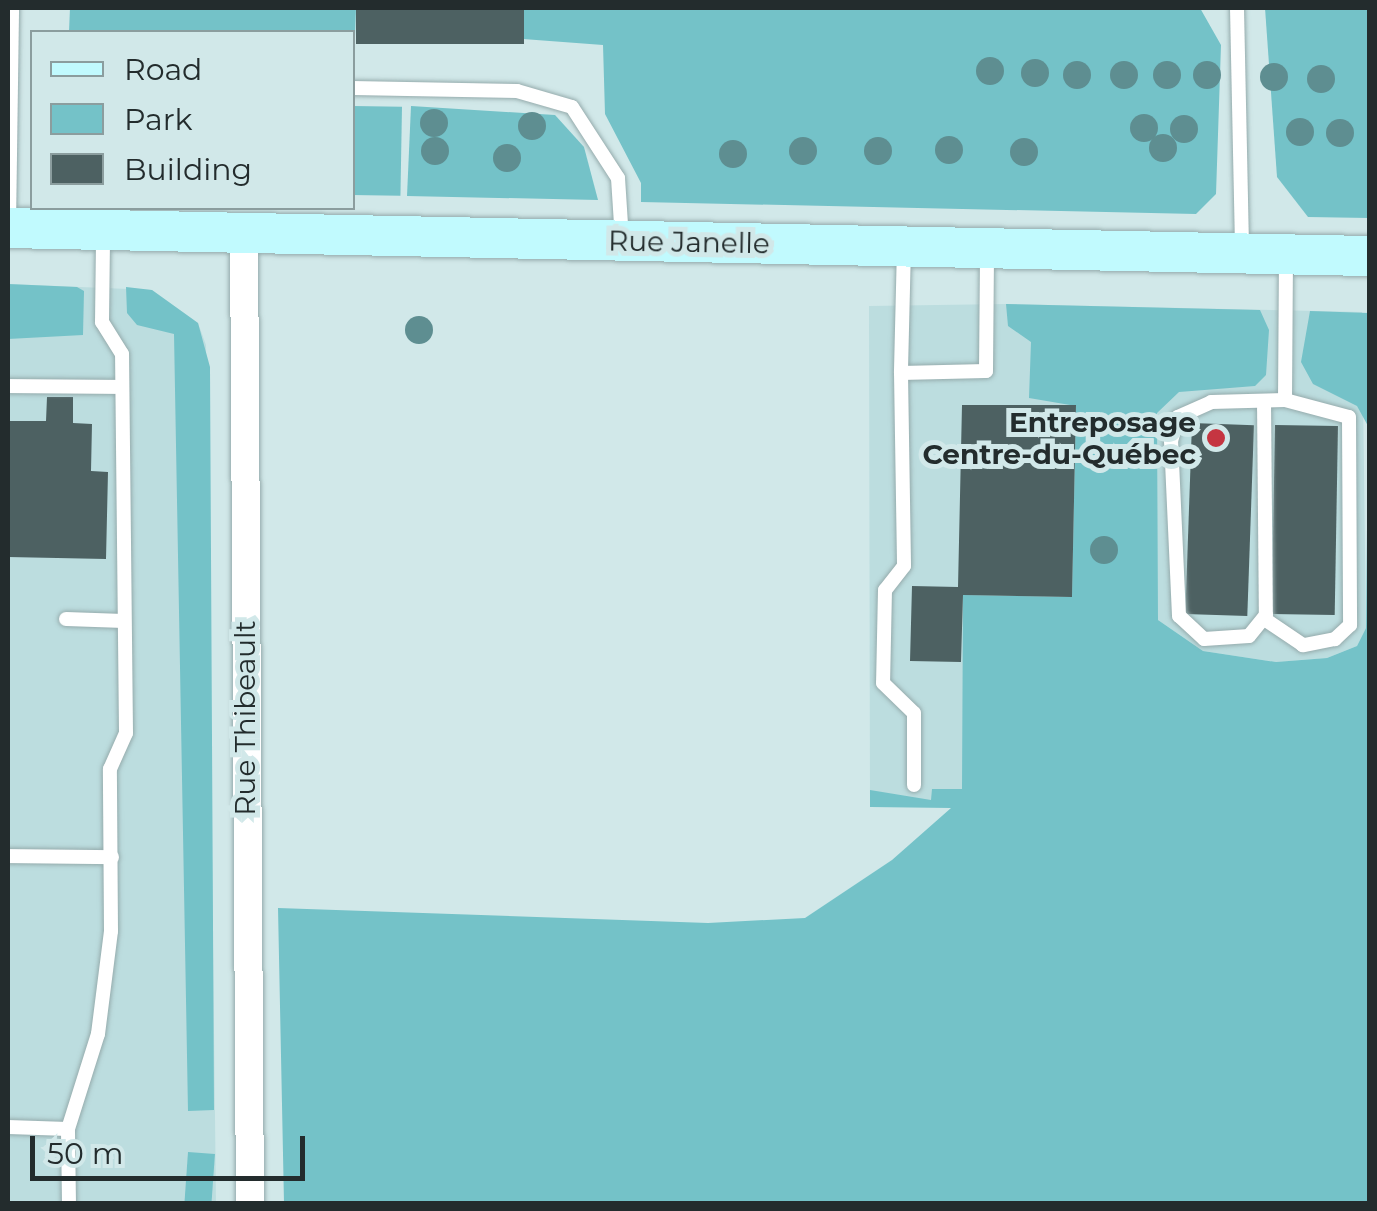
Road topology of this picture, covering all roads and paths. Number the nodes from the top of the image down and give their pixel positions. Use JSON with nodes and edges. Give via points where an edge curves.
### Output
{"nodes":[{"id":1,"x":12,"y":8,"type":"edge"},
{"id":2,"x":1237,"y":8,"type":"edge"},
{"id":3,"x":355,"y":88,"type":"edge"},
{"id":4,"x":97,"y":222,"type":"edge"},
{"id":5,"x":8,"y":228,"type":"edge"},
{"id":6,"x":244,"y":233,"type":"junction"},
{"id":7,"x":622,"y":240,"type":"junction"},
{"id":8,"x":904,"y":246,"type":"junction"},
{"id":9,"x":988,"y":248,"type":"junction"},
{"id":10,"x":1242,"y":254,"type":"junction"},
{"id":11,"x":1286,"y":255,"type":"junction"},
{"id":12,"x":1370,"y":256,"type":"edge"},
{"id":13,"x":901,"y":373,"type":"junction"},
{"id":14,"x":8,"y":386,"type":"edge"},
{"id":15,"x":122,"y":387,"type":"junction"},
{"id":16,"x":1286,"y":400,"type":"junction"},
{"id":17,"x":1264,"y":401,"type":"junction"},
{"id":18,"x":66,"y":619,"type":"dead end"},
{"id":19,"x":1266,"y":620,"type":"junction"},
{"id":20,"x":124,"y":622,"type":"junction"},
{"id":21,"x":914,"y":785,"type":"dead end"},
{"id":22,"x":8,"y":856,"type":"edge"},
{"id":23,"x":112,"y":857,"type":"junction"},
{"id":24,"x":8,"y":1127,"type":"edge"},
{"id":25,"x":68,"y":1129,"type":"junction"},
{"id":26,"x":69,"y":1204,"type":"edge"},
{"id":27,"x":250,"y":1204,"type":"edge"}],
"edges":[{"from":1,"to":5,"type":"lane"},
{"from":2,"to":10,"type":"lane"},
{"from":3,"to":7,"type":"lane","via":[[517,91],[572,108],[618,178]]},
{"from":4,"to":5,"type":"main road","name":"Rue Janelle"},
{"from":4,"to":6,"type":"main road","name":"Rue Janelle"},
{"from":4,"to":15,"type":"lane","via":[[102,322],[122,354]]},
{"from":6,"to":7,"type":"main road","name":"Rue Janelle"},
{"from":6,"to":27,"type":"street","name":"Rue Thibeault"},
{"from":7,"to":8,"type":"main road","name":"Rue Janelle"},
{"from":8,"to":9,"type":"main road","name":"Rue Janelle"},
{"from":8,"to":13,"type":"lane"},
{"from":9,"to":10,"type":"main road","name":"Rue Janelle"},
{"from":9,"to":13,"type":"lane","via":[[986,371]]},
{"from":10,"to":11,"type":"main road","name":"Rue Janelle"},
{"from":11,"to":12,"type":"main road","name":"Rue Janelle"},
{"from":11,"to":16,"type":"lane"},
{"from":13,"to":21,"type":"lane","via":[[904,566],[885,590],[883,683],[914,713]]},
{"from":14,"to":15,"type":"lane"},
{"from":15,"to":20,"type":"lane"},
{"from":16,"to":17,"type":"lane"},
{"from":16,"to":19,"type":"lane","via":[[1342,411],[1353,427],[1352,617],[1342,634],[1303,645]]},
{"from":17,"to":19,"type":"lane"},
{"from":17,"to":19,"type":"lane","via":[[1187,409],[1171,441],[1176,603],[1184,625],[1221,642],[1250,636]]},
{"from":18,"to":20,"type":"lane"},
{"from":20,"to":23,"type":"lane","via":[[126,733],[110,769]]},
{"from":22,"to":23,"type":"lane"},
{"from":23,"to":25,"type":"lane","via":[[98,1034]]},
{"from":24,"to":25,"type":"lane"},
{"from":25,"to":26,"type":"lane"}]}
